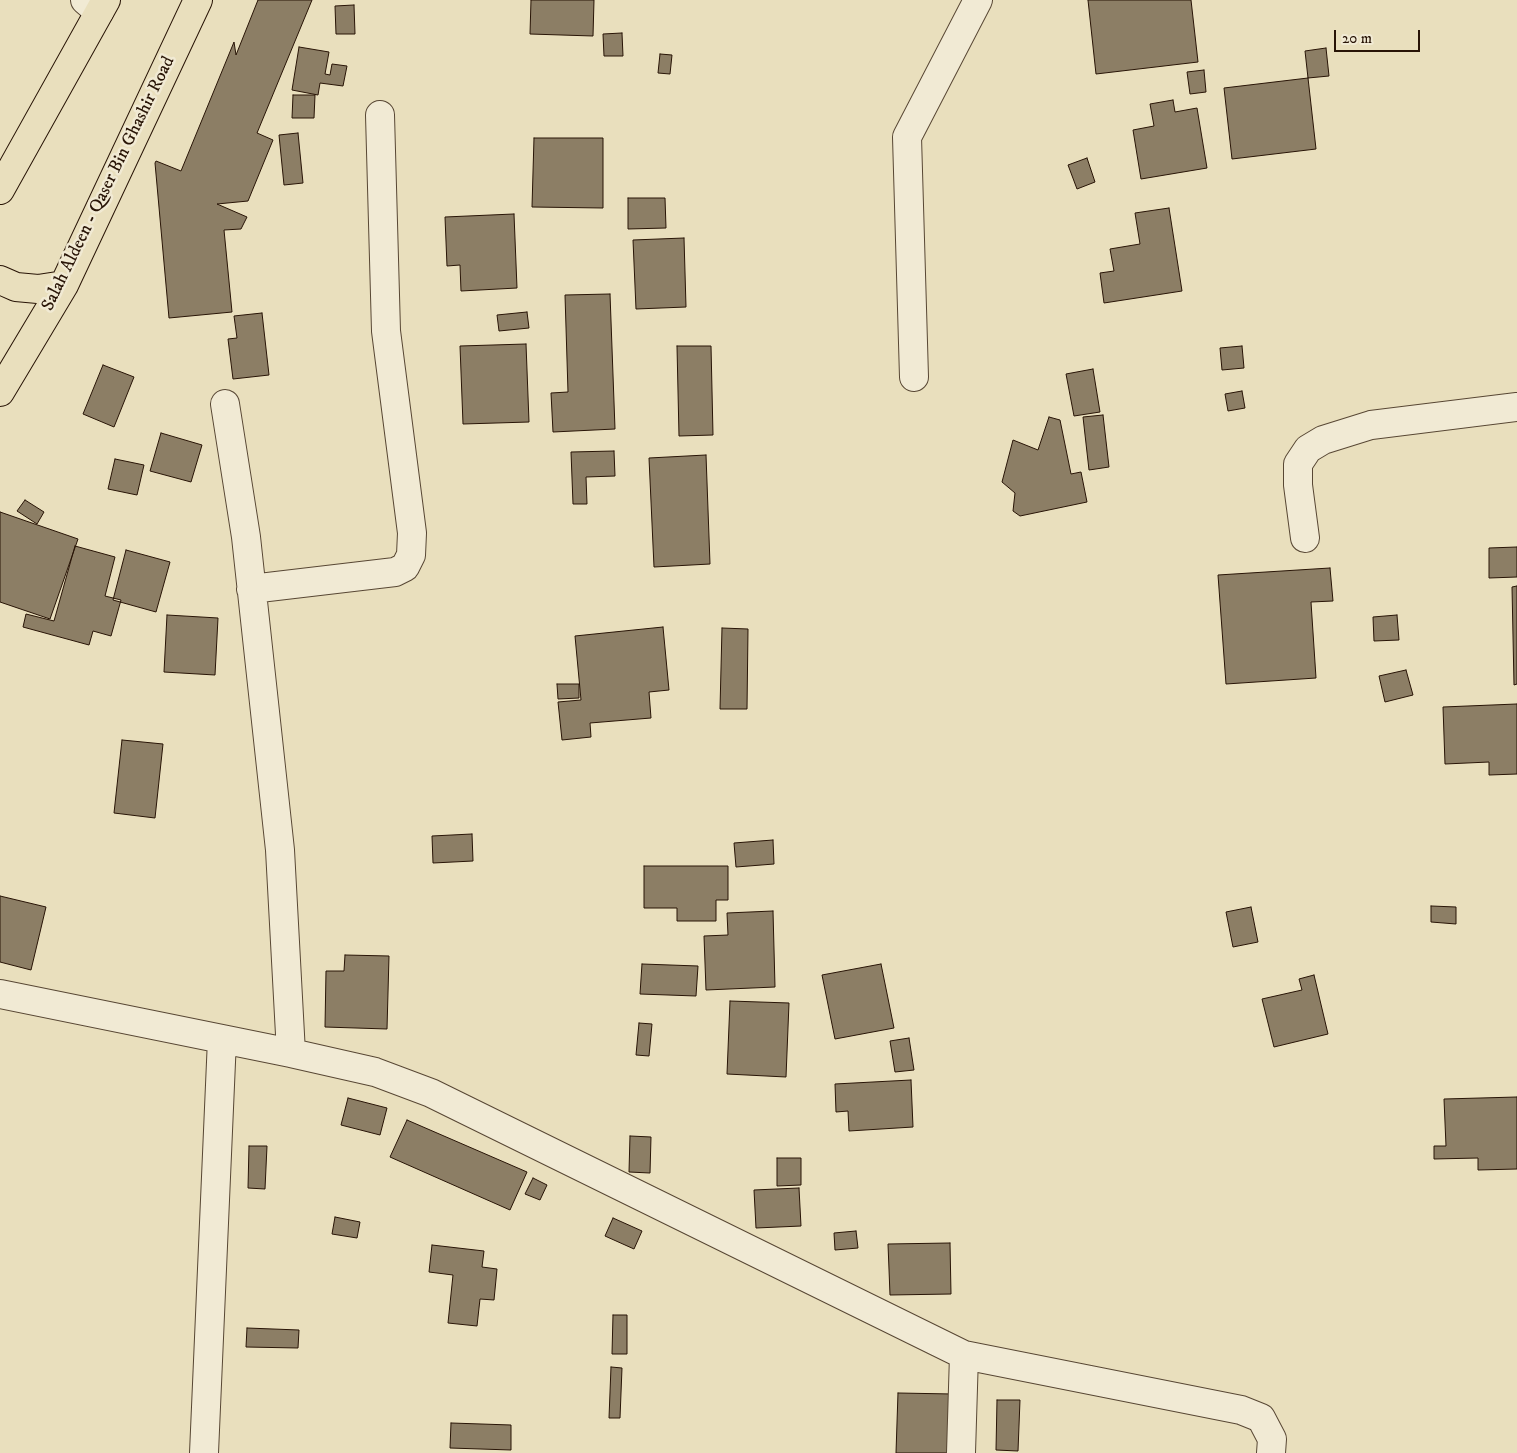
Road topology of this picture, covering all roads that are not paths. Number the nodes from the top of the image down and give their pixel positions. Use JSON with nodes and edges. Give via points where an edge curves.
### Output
{"nodes":[{"id":1,"x":198,"y":0,"type":"edge"},
{"id":2,"x":978,"y":0,"type":"edge"},
{"id":3,"x":97,"y":4,"type":"edge"},
{"id":4,"x":380,"y":115,"type":"dead end"},
{"id":5,"x":0,"y":190,"type":"edge"},
{"id":6,"x":0,"y":280,"type":"edge"},
{"id":7,"x":64,"y":285,"type":"junction"},
{"id":8,"x":914,"y":377,"type":"dead end"},
{"id":9,"x":0,"y":392,"type":"edge"},
{"id":10,"x":225,"y":404,"type":"dead end"},
{"id":11,"x":1517,"y":408,"type":"edge"},
{"id":12,"x":1305,"y":538,"type":"dead end"},
{"id":13,"x":251,"y":589,"type":"junction"},
{"id":14,"x":0,"y":994,"type":"edge"},
{"id":15,"x":222,"y":1039,"type":"junction"},
{"id":16,"x":291,"y":1053,"type":"junction"},
{"id":17,"x":964,"y":1355,"type":"junction"},
{"id":18,"x":204,"y":1453,"type":"edge"},
{"id":19,"x":961,"y":1453,"type":"edge"},
{"id":20,"x":1271,"y":1453,"type":"edge"}],
"edges":[{"from":1,"to":7,"type":"highway","name":"Salah Aldeen - Qaser Bin Ghashir Road"},
{"from":2,"to":8,"type":"street","via":[[907,137]]},
{"from":3,"to":5,"type":"highway"},
{"from":4,"to":13,"type":"street","via":[[386,331],[412,533],[411,555],[404,567],[395,572]]},
{"from":6,"to":7,"type":"highway","via":[[16,287],[38,289]]},
{"from":7,"to":9,"type":"highway","name":"Salah Aldeen - Qaser Bin Ghashir Road"},
{"from":10,"to":13,"type":"street"},
{"from":11,"to":12,"type":"street","via":[[1371,425],[1323,440],[1308,449],[1298,464]]},
{"from":13,"to":16,"type":"street","via":[[280,850]]},
{"from":14,"to":15,"type":"street"},
{"from":15,"to":16,"type":"street"},
{"from":15,"to":18,"type":"street"},
{"from":16,"to":17,"type":"street","via":[[375,1072],[431,1093]]},
{"from":17,"to":19,"type":"street"},
{"from":17,"to":20,"type":"street","via":[[1241,1410],[1261,1418],[1272,1440]]}]}
